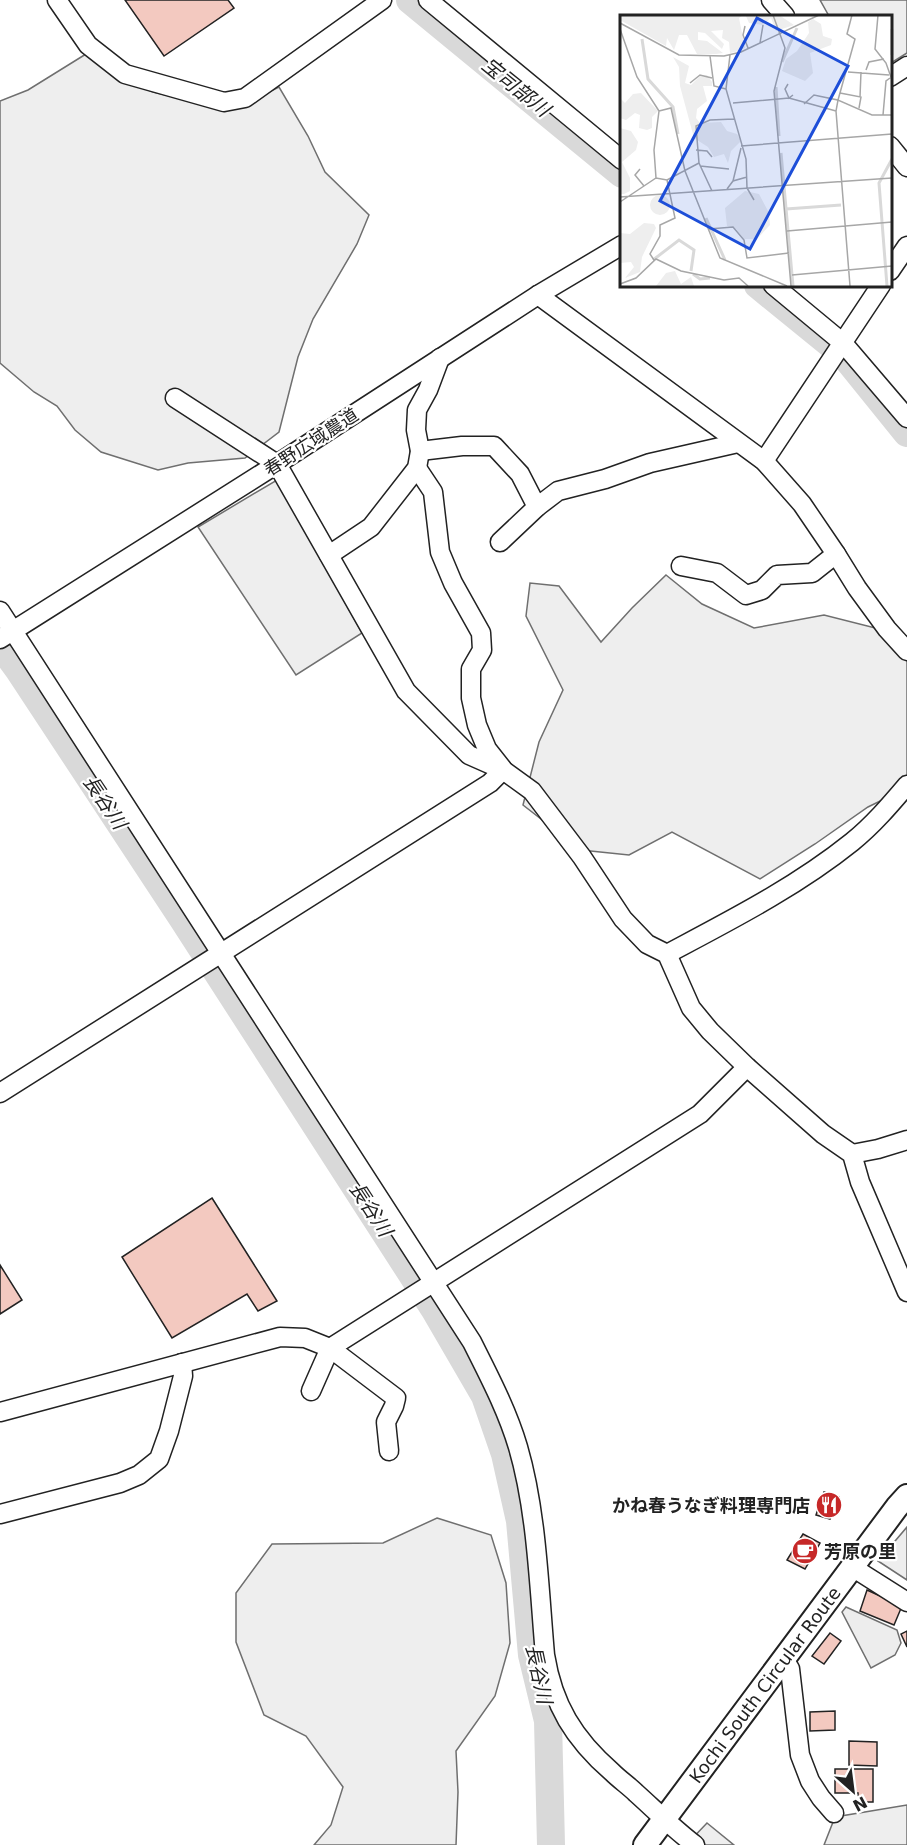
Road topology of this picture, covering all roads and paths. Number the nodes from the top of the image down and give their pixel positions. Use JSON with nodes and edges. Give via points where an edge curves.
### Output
{"nodes":[{"id":1,"x":57,"y":0,"type":"edge"},
{"id":2,"x":382,"y":0,"type":"edge"},
{"id":3,"x":428,"y":0,"type":"edge"},
{"id":4,"x":771,"y":0,"type":"edge"},
{"id":5,"x":784,"y":15,"type":"edge"},
{"id":6,"x":907,"y":66,"type":"edge"},
{"id":7,"x":892,"y":76,"type":"edge"},
{"id":8,"x":892,"y":147,"type":"edge"},
{"id":9,"x":620,"y":158,"type":"edge"},
{"id":10,"x":907,"y":167,"type":"edge"},
{"id":11,"x":620,"y":246,"type":"edge"},
{"id":12,"x":907,"y":246,"type":"edge"},
{"id":13,"x":892,"y":269,"type":"edge"},
{"id":14,"x":774,"y":286,"type":"edge"},
{"id":15,"x":880,"y":286,"type":"edge"},
{"id":16,"x":538,"y":295,"type":"junction"},
{"id":17,"x":843,"y":343,"type":"junction"},
{"id":18,"x":440,"y":358,"type":"junction"},
{"id":19,"x":175,"y":398,"type":"dead end"},
{"id":20,"x":907,"y":418,"type":"edge"},
{"id":21,"x":738,"y":443,"type":"junction"},
{"id":22,"x":419,"y":460,"type":"junction"},
{"id":23,"x":764,"y":461,"type":"junction"},
{"id":24,"x":277,"y":464,"type":"junction"},
{"id":25,"x":537,"y":507,"type":"junction"},
{"id":26,"x":500,"y":542,"type":"dead end"},
{"id":27,"x":836,"y":554,"type":"junction"},
{"id":28,"x":329,"y":555,"type":"junction"},
{"id":29,"x":681,"y":567,"type":"dead end"},
{"id":30,"x":0,"y":611,"type":"edge"},
{"id":31,"x":7,"y":635,"type":"edge"},
{"id":32,"x":907,"y":651,"type":"edge"},
{"id":33,"x":503,"y":770,"type":"junction"},
{"id":34,"x":907,"y":785,"type":"edge"},
{"id":35,"x":667,"y":954,"type":"junction"},
{"id":36,"x":214,"y":958,"type":"junction"},
{"id":37,"x":747,"y":1067,"type":"junction"},
{"id":38,"x":0,"y":1093,"type":"edge"},
{"id":39,"x":907,"y":1140,"type":"edge"},
{"id":40,"x":852,"y":1154,"type":"junction"},
{"id":41,"x":425,"y":1287,"type":"junction"},
{"id":42,"x":907,"y":1292,"type":"edge"},
{"id":43,"x":330,"y":1348,"type":"junction"},
{"id":44,"x":182,"y":1363,"type":"junction"},
{"id":45,"x":310,"y":1391,"type":"dead end"},
{"id":46,"x":0,"y":1412,"type":"edge"},
{"id":47,"x":389,"y":1451,"type":"dead end"},
{"id":48,"x":907,"y":1496,"type":"edge"},
{"id":49,"x":0,"y":1514,"type":"edge"},
{"id":50,"x":852,"y":1567,"type":"junction"},
{"id":51,"x":907,"y":1602,"type":"edge"},
{"id":52,"x":784,"y":1659,"type":"junction"},
{"id":53,"x":834,"y":1813,"type":"dead end"},
{"id":54,"x":664,"y":1820,"type":"junction"},
{"id":55,"x":645,"y":1845,"type":"edge"},
{"id":56,"x":695,"y":1845,"type":"edge"}],
"edges":[{"from":1,"to":2,"type":"street","via":[[88,45],[125,74],[224,102],[245,98]]},
{"from":3,"to":9,"type":"street"},
{"from":4,"to":5,"type":"street"},
{"from":6,"to":7,"type":"street"},
{"from":8,"to":10,"type":"street"},
{"from":11,"to":16,"type":"street","name":"春野広域農道"},
{"from":12,"to":13,"type":"street"},
{"from":14,"to":17,"type":"street"},
{"from":15,"to":17,"type":"street"},
{"from":16,"to":18,"type":"street","name":"春野広域農道"},
{"from":16,"to":21,"type":"street"},
{"from":17,"to":20,"type":"street"},
{"from":17,"to":23,"type":"street"},
{"from":18,"to":22,"type":"street","via":[[417,410]]},
{"from":18,"to":24,"type":"street","name":"春野広域農道"},
{"from":19,"to":24,"type":"street"},
{"from":21,"to":23,"type":"street"},
{"from":21,"to":25,"type":"street","via":[[558,491]]},
{"from":22,"to":25,"type":"street","via":[[462,446],[494,446],[520,474]]},
{"from":22,"to":28,"type":"street","via":[[371,527]]},
{"from":22,"to":33,"type":"street","via":[[433,492],[440,552],[481,633],[482,650],[471,669],[471,698],[487,749]]},
{"from":23,"to":27,"type":"street","via":[[802,504]]},
{"from":24,"to":28,"type":"street"},
{"from":24,"to":31,"type":"street","name":"春野広域農道"},
{"from":25,"to":26,"type":"street"},
{"from":27,"to":29,"type":"street","via":[[812,573],[777,575],[762,590],[746,595],[717,573]]},
{"from":27,"to":32,"type":"street","via":[[887,629]]},
{"from":28,"to":33,"type":"street","via":[[406,691],[469,755]]},
{"from":30,"to":31,"type":"street"},
{"from":31,"to":36,"type":"street"},
{"from":33,"to":35,"type":"street","via":[[532,791],[623,919],[647,944]]},
{"from":33,"to":36,"type":"street","via":[[490,783]]},
{"from":34,"to":35,"type":"street","via":[[854,841],[803,878]]},
{"from":35,"to":37,"type":"street","via":[[691,1008]]},
{"from":36,"to":38,"type":"street"},
{"from":36,"to":41,"type":"street"},
{"from":37,"to":40,"type":"street","via":[[823,1134]]},
{"from":37,"to":41,"type":"street","via":[[700,1114]]},
{"from":39,"to":40,"type":"street"},
{"from":40,"to":42,"type":"street"},
{"from":41,"to":43,"type":"street"},
{"from":41,"to":54,"type":"street","via":[[472,1342],[502,1403],[518,1447],[532,1515],[545,1655],[557,1701],[590,1752]]},
{"from":43,"to":44,"type":"street","via":[[305,1338],[280,1337]]},
{"from":43,"to":45,"type":"street"},
{"from":43,"to":47,"type":"street","via":[[396,1398],[386,1422]]},
{"from":44,"to":46,"type":"street"},
{"from":44,"to":49,"type":"street","via":[[183,1376],[159,1459],[139,1475],[120,1483]]},
{"from":48,"to":50,"type":"main road","name":"Kochi South Circular Route"},
{"from":50,"to":51,"type":"street"},
{"from":50,"to":52,"type":"main road","name":"Kochi South Circular Route"},
{"from":52,"to":53,"type":"street","via":[[790,1669],[800,1755],[810,1781]]},
{"from":52,"to":54,"type":"main road","name":"Kochi South Circular Route"},
{"from":54,"to":55,"type":"main road","name":"Kochi South Circular Route"},
{"from":54,"to":56,"type":"street"}]}
